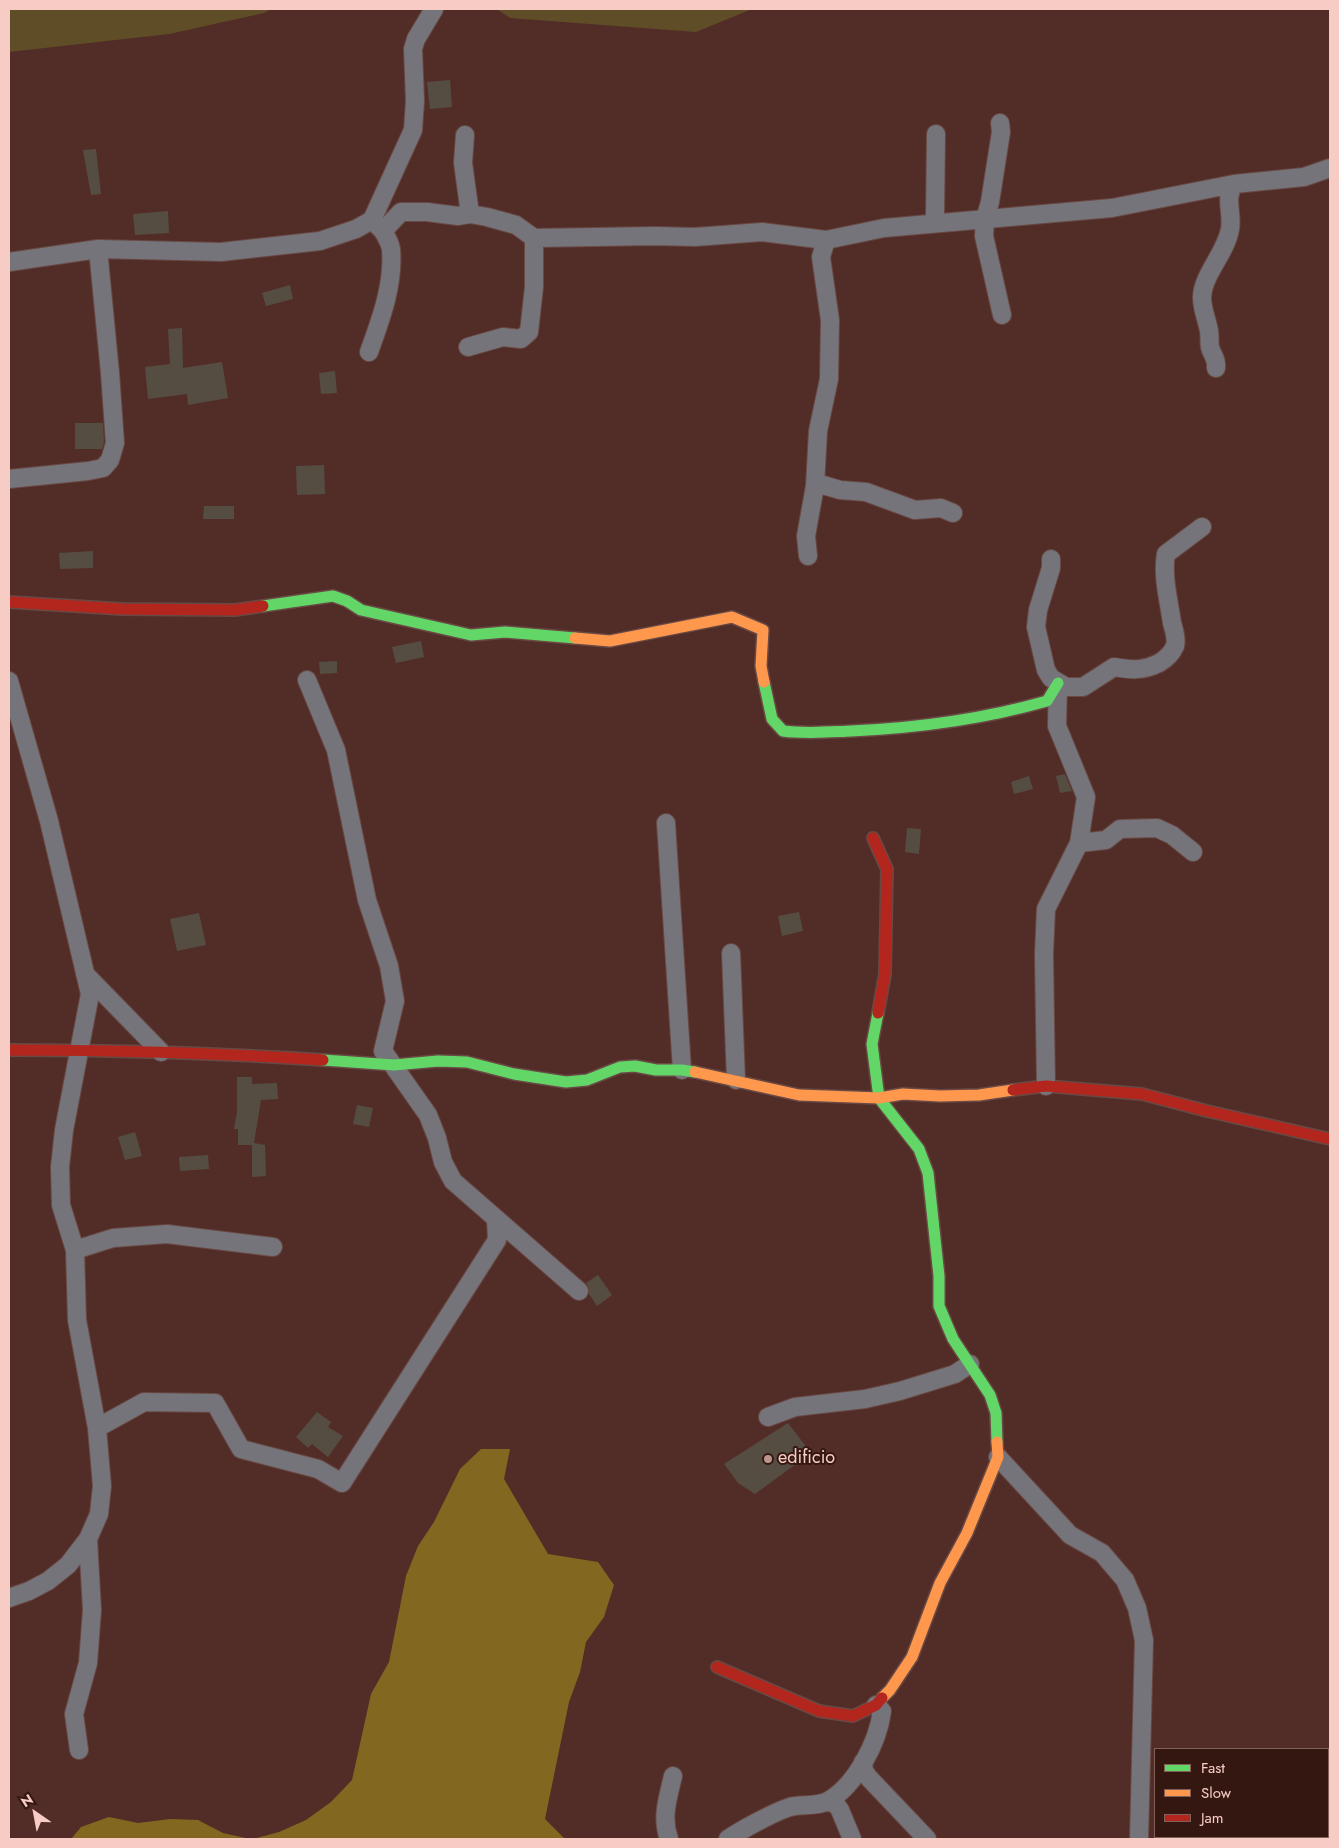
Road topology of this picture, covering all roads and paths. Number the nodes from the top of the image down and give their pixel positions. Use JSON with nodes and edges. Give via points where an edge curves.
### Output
{"nodes":[{"id":1,"x":434,"y":9,"type":"edge"},
{"id":2,"x":1000,"y":123,"type":"dead end"},
{"id":3,"x":936,"y":134,"type":"dead end"},
{"id":4,"x":465,"y":135,"type":"dead end"},
{"id":5,"x":1330,"y":168,"type":"edge"},
{"id":6,"x":1234,"y":184,"type":"junction"},
{"id":7,"x":470,"y":214,"type":"junction"},
{"id":8,"x":984,"y":219,"type":"junction"},
{"id":9,"x":938,"y":223,"type":"junction"},
{"id":10,"x":378,"y":225,"type":"junction"},
{"id":11,"x":534,"y":238,"type":"junction"},
{"id":12,"x":826,"y":240,"type":"junction"},
{"id":13,"x":98,"y":249,"type":"junction"},
{"id":14,"x":9,"y":262,"type":"edge"},
{"id":15,"x":1002,"y":314,"type":"dead end"},
{"id":16,"x":468,"y":347,"type":"dead end"},
{"id":17,"x":369,"y":352,"type":"dead end"},
{"id":18,"x":1216,"y":368,"type":"dead end"},
{"id":19,"x":9,"y":479,"type":"edge"},
{"id":20,"x":815,"y":486,"type":"junction"},
{"id":21,"x":953,"y":513,"type":"dead end"},
{"id":22,"x":1202,"y":527,"type":"dead end"},
{"id":23,"x":808,"y":556,"type":"dead end"},
{"id":24,"x":1051,"y":559,"type":"dead end"},
{"id":25,"x":9,"y":602,"type":"edge"},
{"id":26,"x":307,"y":680,"type":"dead end"},
{"id":27,"x":9,"y":681,"type":"edge"},
{"id":28,"x":1058,"y":683,"type":"junction"},
{"id":29,"x":666,"y":823,"type":"dead end"},
{"id":30,"x":873,"y":838,"type":"dead end"},
{"id":31,"x":1079,"y":843,"type":"junction"},
{"id":32,"x":1193,"y":852,"type":"dead end"},
{"id":33,"x":731,"y":953,"type":"dead end"},
{"id":34,"x":85,"y":974,"type":"junction"},
{"id":35,"x":9,"y":1050,"type":"edge"},
{"id":36,"x":79,"y":1050,"type":"junction"},
{"id":37,"x":161,"y":1052,"type":"junction"},
{"id":38,"x":394,"y":1065,"type":"junction"},
{"id":39,"x":682,"y":1070,"type":"junction"},
{"id":40,"x":736,"y":1080,"type":"junction"},
{"id":41,"x":1046,"y":1086,"type":"junction"},
{"id":42,"x":878,"y":1098,"type":"junction"},
{"id":43,"x":1330,"y":1139,"type":"edge"},
{"id":44,"x":496,"y":1219,"type":"junction"},
{"id":45,"x":273,"y":1247,"type":"dead end"},
{"id":46,"x":75,"y":1250,"type":"junction"},
{"id":47,"x":579,"y":1291,"type":"dead end"},
{"id":48,"x":970,"y":1364,"type":"junction"},
{"id":49,"x":768,"y":1417,"type":"dead end"},
{"id":50,"x":97,"y":1428,"type":"junction"},
{"id":51,"x":998,"y":1457,"type":"junction"},
{"id":52,"x":88,"y":1539,"type":"junction"},
{"id":53,"x":9,"y":1598,"type":"edge"},
{"id":54,"x":717,"y":1668,"type":"dead end"},
{"id":55,"x":876,"y":1705,"type":"junction"},
{"id":56,"x":79,"y":1750,"type":"dead end"},
{"id":57,"x":863,"y":1762,"type":"junction"},
{"id":58,"x":674,"y":1776,"type":"dead end"},
{"id":59,"x":826,"y":1802,"type":"junction"},
{"id":60,"x":669,"y":1839,"type":"edge"},
{"id":61,"x":728,"y":1839,"type":"edge"},
{"id":62,"x":852,"y":1839,"type":"edge"},
{"id":63,"x":927,"y":1839,"type":"edge"},
{"id":64,"x":1139,"y":1839,"type":"edge"}],
"edges":[{"from":1,"to":10,"type":"street","via":[[413,49],[413,130]]},
{"from":2,"to":8,"type":"street","via":[[990,202]]},
{"from":3,"to":9,"type":"street","via":[[935,215]]},
{"from":4,"to":7,"type":"street","via":[[463,163]]},
{"from":5,"to":6,"type":"street","via":[[1304,177]]},
{"from":6,"to":8,"type":"street","via":[[1112,208]]},
{"from":6,"to":18,"type":"street","via":[[1228,200],[1230,228],[1222,254],[1202,294],[1203,313]]},
{"from":7,"to":10,"type":"street","via":[[401,212]]},
{"from":7,"to":11,"type":"street","via":[[516,225]]},
{"from":8,"to":9,"type":"street"},
{"from":8,"to":15,"type":"street","via":[[984,236]]},
{"from":9,"to":12,"type":"street","via":[[884,228]]},
{"from":10,"to":13,"type":"street","via":[[320,241],[231,251]]},
{"from":10,"to":17,"type":"street","via":[[391,247],[390,283],[382,319]]},
{"from":11,"to":12,"type":"street","via":[[695,237],[762,232]]},
{"from":11,"to":16,"type":"street","via":[[534,287],[529,332],[521,339],[503,337]]},
{"from":12,"to":20,"type":"street","via":[[821,257],[830,320],[830,379],[818,432]]},
{"from":13,"to":14,"type":"street"},
{"from":13,"to":19,"type":"street","via":[[115,443],[110,460],[103,468],[88,471]]},
{"from":20,"to":21,"type":"street","via":[[866,492],[915,510],[941,508]]},
{"from":20,"to":23,"type":"street","via":[[806,536]]},
{"from":22,"to":28,"type":"street","via":[[1166,554],[1167,590],[1175,645],[1165,660],[1149,668],[1131,670],[1114,667],[1083,687]]},
{"from":24,"to":28,"type":"street","via":[[1036,627],[1046,670]]},
{"from":25,"to":28,"type":"street","via":[[235,610],[334,596],[361,610],[471,634],[506,632],[610,641],[732,617],[764,630],[761,666],[772,719],[783,732],[888,729],[1004,713],[1047,701]]},
{"from":26,"to":38,"type":"street","via":[[336,750],[367,900],[389,966],[395,1001],[383,1051]]},
{"from":27,"to":34,"type":"street","via":[[49,821]]},
{"from":28,"to":31,"type":"street","via":[[1057,726],[1086,797]]},
{"from":29,"to":39,"type":"street"},
{"from":30,"to":42,"type":"street","via":[[887,869],[885,974],[872,1044]]},
{"from":31,"to":32,"type":"street","via":[[1106,840],[1120,829],[1157,828]]},
{"from":31,"to":41,"type":"street","via":[[1046,910]]},
{"from":33,"to":40,"type":"street"},
{"from":34,"to":36,"type":"street","via":[[90,994]]},
{"from":34,"to":37,"type":"street"},
{"from":35,"to":36,"type":"street"},
{"from":36,"to":37,"type":"street"},
{"from":36,"to":46,"type":"street","via":[[60,1167],[61,1205]]},
{"from":37,"to":38,"type":"street"},
{"from":38,"to":39,"type":"street","via":[[468,1062],[514,1074],[566,1082],[587,1080],[635,1066]]},
{"from":38,"to":44,"type":"street","via":[[428,1115],[443,1162],[453,1181]]},
{"from":39,"to":40,"type":"street"},
{"from":40,"to":42,"type":"street","via":[[799,1095]]},
{"from":41,"to":42,"type":"street","via":[[979,1095],[903,1094]]},
{"from":41,"to":43,"type":"street","via":[[1142,1094]]},
{"from":42,"to":48,"type":"street","via":[[920,1149],[928,1172],[939,1306],[952,1339]]},
{"from":44,"to":47,"type":"street"},
{"from":44,"to":50,"type":"street","via":[[497,1240],[342,1483],[318,1469],[241,1448],[215,1403],[144,1402]]},
{"from":45,"to":46,"type":"street","via":[[167,1234],[113,1238]]},
{"from":46,"to":50,"type":"street","via":[[77,1320]]},
{"from":48,"to":49,"type":"street","via":[[954,1374],[900,1391],[795,1407]]},
{"from":48,"to":51,"type":"street","via":[[990,1396],[996,1413]]},
{"from":50,"to":52,"type":"street","via":[[102,1486],[99,1514]]},
{"from":51,"to":55,"type":"street","via":[[967,1533],[940,1583],[912,1657]]},
{"from":51,"to":64,"type":"street","via":[[1070,1535],[1102,1553],[1125,1580],[1137,1608],[1144,1640]]},
{"from":52,"to":53,"type":"street","via":[[68,1565],[48,1581]]},
{"from":52,"to":56,"type":"street","via":[[92,1610],[88,1663],[74,1714]]},
{"from":54,"to":55,"type":"street","via":[[819,1711],[853,1716]]},
{"from":55,"to":57,"type":"street","via":[[882,1711],[880,1729]]},
{"from":57,"to":59,"type":"street","via":[[848,1785]]},
{"from":57,"to":63,"type":"street","via":[[869,1778]]},
{"from":58,"to":60,"type":"street","via":[[664,1811]]},
{"from":59,"to":61,"type":"street","via":[[789,1807]]},
{"from":59,"to":62,"type":"street","via":[[835,1803],[840,1810]]}]}
